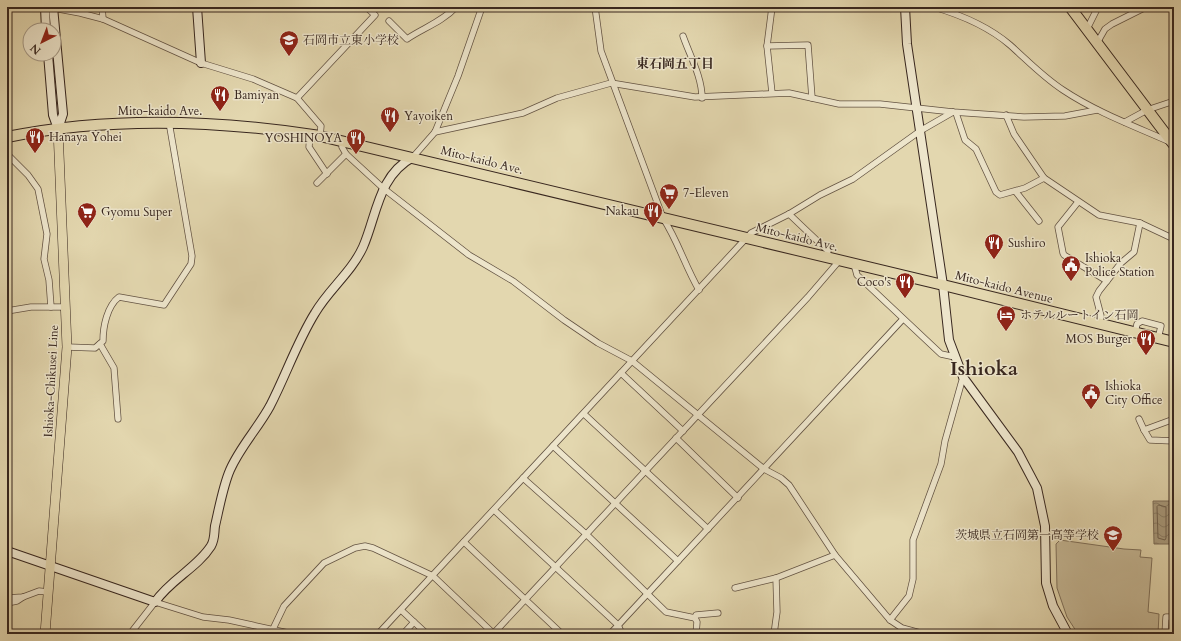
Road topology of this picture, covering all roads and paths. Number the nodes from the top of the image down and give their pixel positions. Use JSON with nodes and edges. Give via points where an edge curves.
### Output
{"nodes":[{"id":1,"x":102,"y":7,"type":"edge"},
{"id":2,"x":197,"y":7,"type":"edge"},
{"id":3,"x":366,"y":7,"type":"edge"},
{"id":4,"x":456,"y":7,"type":"edge"},
{"id":5,"x":482,"y":7,"type":"edge"},
{"id":6,"x":595,"y":7,"type":"edge"},
{"id":7,"x":772,"y":7,"type":"edge"},
{"id":8,"x":905,"y":7,"type":"edge"},
{"id":9,"x":934,"y":7,"type":"edge"},
{"id":10,"x":1070,"y":7,"type":"edge"},
{"id":11,"x":1098,"y":7,"type":"edge"},
{"id":12,"x":1146,"y":7,"type":"edge"},
{"id":13,"x":7,"y":8,"type":"edge"},
{"id":14,"x":49,"y":8,"type":"edge"},
{"id":15,"x":103,"y":19,"type":"junction"},
{"id":16,"x":389,"y":21,"type":"dead end"},
{"id":17,"x":47,"y":22,"type":"edge"},
{"id":18,"x":1087,"y":29,"type":"junction"},
{"id":19,"x":683,"y":36,"type":"dead end"},
{"id":20,"x":1097,"y":43,"type":"junction"},
{"id":21,"x":767,"y":46,"type":"junction"},
{"id":22,"x":49,"y":62,"type":"edge"},
{"id":23,"x":201,"y":63,"type":"junction"},
{"id":24,"x":611,"y":83,"type":"junction"},
{"id":25,"x":772,"y":93,"type":"junction"},
{"id":26,"x":297,"y":98,"type":"junction"},
{"id":27,"x":702,"y":98,"type":"junction"},
{"id":28,"x":812,"y":98,"type":"junction"},
{"id":29,"x":1174,"y":102,"type":"edge"},
{"id":30,"x":917,"y":109,"type":"junction"},
{"id":31,"x":1097,"y":110,"type":"junction"},
{"id":32,"x":1147,"y":110,"type":"junction"},
{"id":33,"x":954,"y":112,"type":"junction"},
{"id":34,"x":1006,"y":115,"type":"junction"},
{"id":35,"x":169,"y":122,"type":"junction"},
{"id":36,"x":1125,"y":122,"type":"junction"},
{"id":37,"x":58,"y":128,"type":"junction"},
{"id":38,"x":920,"y":131,"type":"junction"},
{"id":39,"x":435,"y":132,"type":"junction"},
{"id":40,"x":310,"y":134,"type":"junction"},
{"id":41,"x":320,"y":136,"type":"junction"},
{"id":42,"x":7,"y":137,"type":"edge"},
{"id":43,"x":342,"y":141,"type":"junction"},
{"id":44,"x":1174,"y":144,"type":"edge"},
{"id":45,"x":7,"y":154,"type":"edge"},
{"id":46,"x":346,"y":154,"type":"junction"},
{"id":47,"x":412,"y":157,"type":"junction"},
{"id":48,"x":327,"y":174,"type":"junction"},
{"id":49,"x":1044,"y":178,"type":"junction"},
{"id":50,"x":317,"y":182,"type":"dead end"},
{"id":51,"x":383,"y":188,"type":"junction"},
{"id":52,"x":1016,"y":192,"type":"junction"},
{"id":53,"x":1078,"y":202,"type":"junction"},
{"id":54,"x":789,"y":214,"type":"junction"},
{"id":55,"x":663,"y":218,"type":"junction"},
{"id":56,"x":1040,"y":221,"type":"dead end"},
{"id":57,"x":1140,"y":223,"type":"junction"},
{"id":58,"x":747,"y":238,"type":"junction"},
{"id":59,"x":1174,"y":239,"type":"edge"},
{"id":60,"x":826,"y":258,"type":"junction"},
{"id":61,"x":839,"y":261,"type":"junction"},
{"id":62,"x":854,"y":264,"type":"junction"},
{"id":63,"x":1107,"y":281,"type":"junction"},
{"id":64,"x":944,"y":285,"type":"junction"},
{"id":65,"x":699,"y":290,"type":"junction"},
{"id":66,"x":51,"y":307,"type":"junction"},
{"id":67,"x":66,"y":307,"type":"junction"},
{"id":68,"x":7,"y":311,"type":"edge"},
{"id":69,"x":904,"y":319,"type":"junction"},
{"id":70,"x":1099,"y":324,"type":"junction"},
{"id":71,"x":1174,"y":342,"type":"edge"},
{"id":72,"x":100,"y":344,"type":"junction"},
{"id":73,"x":67,"y":347,"type":"junction"},
{"id":74,"x":955,"y":357,"type":"junction"},
{"id":75,"x":632,"y":361,"type":"junction"},
{"id":76,"x":621,"y":373,"type":"junction"},
{"id":77,"x":964,"y":377,"type":"junction"},
{"id":78,"x":584,"y":414,"type":"junction"},
{"id":79,"x":698,"y":415,"type":"junction"},
{"id":80,"x":118,"y":419,"type":"dead end"},
{"id":81,"x":1139,"y":419,"type":"dead end"},
{"id":82,"x":1174,"y":419,"type":"edge"},
{"id":83,"x":1144,"y":430,"type":"junction"},
{"id":84,"x":683,"y":431,"type":"junction"},
{"id":85,"x":676,"y":438,"type":"junction"},
{"id":86,"x":1174,"y":442,"type":"edge"},
{"id":87,"x":553,"y":446,"type":"junction"},
{"id":88,"x":764,"y":469,"type":"junction"},
{"id":89,"x":646,"y":470,"type":"junction"},
{"id":90,"x":523,"y":478,"type":"junction"},
{"id":91,"x":738,"y":498,"type":"junction"},
{"id":92,"x":615,"y":502,"type":"junction"},
{"id":93,"x":494,"y":510,"type":"junction"},
{"id":94,"x":708,"y":529,"type":"junction"},
{"id":95,"x":586,"y":534,"type":"junction"},
{"id":96,"x":464,"y":542,"type":"junction"},
{"id":97,"x":7,"y":551,"type":"edge"},
{"id":98,"x":835,"y":555,"type":"junction"},
{"id":99,"x":678,"y":561,"type":"junction"},
{"id":100,"x":50,"y":566,"type":"junction"},
{"id":101,"x":555,"y":567,"type":"junction"},
{"id":102,"x":433,"y":576,"type":"junction"},
{"id":103,"x":776,"y":578,"type":"junction"},
{"id":104,"x":735,"y":588,"type":"dead end"},
{"id":105,"x":48,"y":592,"type":"junction"},
{"id":106,"x":646,"y":594,"type":"junction"},
{"id":107,"x":23,"y":597,"type":"junction"},
{"id":108,"x":7,"y":598,"type":"edge"},
{"id":109,"x":524,"y":599,"type":"junction"},
{"id":110,"x":156,"y":602,"type":"junction"},
{"id":111,"x":7,"y":603,"type":"edge"},
{"id":112,"x":401,"y":610,"type":"junction"},
{"id":113,"x":718,"y":613,"type":"dead end"},
{"id":114,"x":1174,"y":617,"type":"edge"},
{"id":115,"x":695,"y":618,"type":"junction"},
{"id":116,"x":890,"y":620,"type":"junction"},
{"id":117,"x":414,"y":622,"type":"junction"},
{"id":118,"x":618,"y":625,"type":"junction"},
{"id":119,"x":273,"y":629,"type":"junction"},
{"id":120,"x":45,"y":634,"type":"edge"},
{"id":121,"x":130,"y":634,"type":"edge"},
{"id":122,"x":293,"y":634,"type":"edge"},
{"id":123,"x":378,"y":634,"type":"edge"},
{"id":124,"x":403,"y":634,"type":"edge"},
{"id":125,"x":427,"y":634,"type":"edge"},
{"id":126,"x":494,"y":634,"type":"edge"},
{"id":127,"x":562,"y":634,"type":"edge"},
{"id":128,"x":610,"y":634,"type":"edge"},
{"id":129,"x":622,"y":634,"type":"edge"},
{"id":130,"x":696,"y":634,"type":"edge"},
{"id":131,"x":774,"y":634,"type":"edge"},
{"id":132,"x":924,"y":634,"type":"edge"},
{"id":133,"x":1068,"y":634,"type":"edge"},
{"id":134,"x":1165,"y":634,"type":"edge"}],
"edges":[{"from":1,"to":15,"type":"street"},
{"from":2,"to":23,"type":"street"},
{"from":3,"to":26,"type":"street","via":[[375,15]]},
{"from":4,"to":16,"type":"street","via":[[407,39]]},
{"from":5,"to":39,"type":"street"},
{"from":6,"to":24,"type":"street","via":[[601,51]]},
{"from":7,"to":21,"type":"street"},
{"from":8,"to":30,"type":"street","via":[[907,44]]},
{"from":9,"to":31,"type":"street","via":[[956,13],[993,33],[1063,91]]},
{"from":10,"to":18,"type":"highway"},
{"from":11,"to":18,"type":"street"},
{"from":12,"to":20,"type":"street","via":[[1112,24]]},
{"from":13,"to":14,"type":"street"},
{"from":14,"to":15,"type":"street"},
{"from":14,"to":17,"type":"street"},
{"from":14,"to":37,"type":"street","via":[[62,114]]},
{"from":15,"to":23,"type":"street"},
{"from":18,"to":20,"type":"highway"},
{"from":19,"to":27,"type":"street","via":[[700,82]]},
{"from":20,"to":32,"type":"highway"},
{"from":21,"to":25,"type":"street"},
{"from":21,"to":28,"type":"street","via":[[808,45]]},
{"from":22,"to":37,"type":"street","via":[[53,115]]},
{"from":23,"to":26,"type":"street","via":[[253,79]]},
{"from":24,"to":27,"type":"street"},
{"from":24,"to":39,"type":"street","via":[[557,98],[523,113]]},
{"from":24,"to":55,"type":"street"},
{"from":25,"to":27,"type":"street"},
{"from":25,"to":28,"type":"street"},
{"from":26,"to":41,"type":"street","via":[[321,126]]},
{"from":28,"to":30,"type":"street","via":[[839,104],[880,104]]},
{"from":29,"to":32,"type":"street"},
{"from":30,"to":33,"type":"street"},
{"from":30,"to":38,"type":"street"},
{"from":31,"to":34,"type":"street","via":[[1065,116]]},
{"from":31,"to":36,"type":"street"},
{"from":32,"to":36,"type":"street"},
{"from":32,"to":44,"type":"highway"},
{"from":33,"to":34,"type":"street"},
{"from":33,"to":38,"type":"street"},
{"from":33,"to":52,"type":"street","via":[[965,140],[976,149],[996,192],[1000,195]]},
{"from":34,"to":49,"type":"street","via":[[1014,134]]},
{"from":35,"to":37,"type":"highway","name":"Mito-kaido Ave."},
{"from":35,"to":40,"type":"highway","name":"Mito-kaido Ave.","via":[[229,125]]},
{"from":35,"to":72,"type":"street","via":[[192,256],[191,264],[164,305],[119,297],[113,302]]},
{"from":36,"to":44,"type":"street"},
{"from":37,"to":42,"type":"highway","name":"Mito-kaido Ave."},
{"from":37,"to":67,"type":"main road","name":"Ishioka-Chikusei Line"},
{"from":38,"to":54,"type":"street","via":[[853,179]]},
{"from":38,"to":64,"type":"street"},
{"from":39,"to":47,"type":"street"},
{"from":40,"to":41,"type":"highway","name":"Mito-kaido Ave."},
{"from":40,"to":48,"type":"street","via":[[309,147]]},
{"from":41,"to":43,"type":"highway","name":"Mito-kaido Ave."},
{"from":43,"to":46,"type":"street","via":[[342,148]]},
{"from":43,"to":47,"type":"highway","name":"Mito-kaido Ave."},
{"from":45,"to":66,"type":"street","via":[[38,189],[47,234],[44,259]]},
{"from":46,"to":48,"type":"street"},
{"from":46,"to":51,"type":"street"},
{"from":47,"to":51,"type":"street","via":[[387,180]]},
{"from":47,"to":55,"type":"highway","name":"Mito-kaido Ave."},
{"from":48,"to":50,"type":"street"},
{"from":49,"to":52,"type":"street"},
{"from":49,"to":53,"type":"street"},
{"from":51,"to":75,"type":"street","via":[[469,255],[512,281],[598,343]]},
{"from":51,"to":110,"type":"street","via":[[357,257],[344,278],[314,314],[270,405],[231,468],[214,540],[198,560],[168,586]]},
{"from":52,"to":56,"type":"street"},
{"from":53,"to":57,"type":"street","via":[[1099,216]]},
{"from":53,"to":63,"type":"street","via":[[1058,227],[1063,253]]},
{"from":54,"to":58,"type":"street","via":[[759,228]]},
{"from":54,"to":60,"type":"street","via":[[828,251]]},
{"from":55,"to":58,"type":"highway","name":"Mito-kaido Ave."},
{"from":55,"to":65,"type":"street","via":[[674,235],[687,269]]},
{"from":57,"to":59,"type":"street"},
{"from":57,"to":63,"type":"street","via":[[1134,252]]},
{"from":58,"to":60,"type":"highway","name":"Mito-kaido Ave."},
{"from":58,"to":65,"type":"street"},
{"from":60,"to":61,"type":"highway","name":"Mito-kaido Ave."},
{"from":61,"to":62,"type":"highway","name":"Mito-kaido Ave."},
{"from":61,"to":79,"type":"street"},
{"from":62,"to":64,"type":"highway","name":"Mito-kaido Ave."},
{"from":62,"to":69,"type":"street","via":[[857,276]]},
{"from":63,"to":70,"type":"street","via":[[1096,297]]},
{"from":64,"to":70,"type":"highway","name":"Mito-kaido Avenue"},
{"from":64,"to":74,"type":"street","via":[[948,333]]},
{"from":65,"to":75,"type":"street"},
{"from":66,"to":67,"type":"street"},
{"from":66,"to":68,"type":"street"},
{"from":67,"to":73,"type":"main road","name":"Ishioka-Chikusei Line"},
{"from":69,"to":74,"type":"street","via":[[941,354]]},
{"from":69,"to":88,"type":"street"},
{"from":70,"to":71,"type":"highway","name":"Mito-kaido Avenue"},
{"from":72,"to":73,"type":"street","via":[[95,348]]},
{"from":72,"to":80,"type":"street","via":[[114,368]]},
{"from":73,"to":100,"type":"main road","name":"Ishioka-Chikusei Line"},
{"from":74,"to":77,"type":"street"},
{"from":75,"to":76,"type":"street"},
{"from":75,"to":79,"type":"street"},
{"from":76,"to":78,"type":"street"},
{"from":76,"to":84,"type":"street"},
{"from":77,"to":116,"type":"street","via":[[945,441],[941,464],[913,540],[913,579],[909,596]]},
{"from":77,"to":133,"type":"street","via":[[1018,452],[1037,488],[1045,526],[1046,584],[1053,606]]},
{"from":78,"to":87,"type":"street"},
{"from":78,"to":89,"type":"street"},
{"from":79,"to":84,"type":"street"},
{"from":79,"to":88,"type":"street"},
{"from":81,"to":83,"type":"street"},
{"from":82,"to":83,"type":"street"},
{"from":83,"to":86,"type":"street","via":[[1150,440]]},
{"from":84,"to":85,"type":"street"},
{"from":85,"to":89,"type":"street"},
{"from":85,"to":91,"type":"street"},
{"from":87,"to":90,"type":"street"},
{"from":87,"to":92,"type":"street"},
{"from":88,"to":91,"type":"street"},
{"from":88,"to":98,"type":"street","via":[[790,485]]},
{"from":89,"to":92,"type":"street"},
{"from":89,"to":94,"type":"street"},
{"from":90,"to":93,"type":"street"},
{"from":90,"to":95,"type":"street"},
{"from":91,"to":94,"type":"street"},
{"from":92,"to":95,"type":"street"},
{"from":92,"to":99,"type":"street"},
{"from":93,"to":96,"type":"street"},
{"from":93,"to":101,"type":"street"},
{"from":94,"to":99,"type":"street"},
{"from":95,"to":101,"type":"street"},
{"from":95,"to":106,"type":"street"},
{"from":96,"to":102,"type":"street"},
{"from":96,"to":109,"type":"street"},
{"from":97,"to":100,"type":"street"},
{"from":98,"to":103,"type":"street"},
{"from":98,"to":116,"type":"street"},
{"from":99,"to":106,"type":"street"},
{"from":100,"to":105,"type":"main road","name":"Ishioka-Chikusei Line"},
{"from":100,"to":110,"type":"street"},
{"from":101,"to":109,"type":"street"},
{"from":101,"to":118,"type":"street"},
{"from":102,"to":112,"type":"street"},
{"from":102,"to":119,"type":"street","via":[[373,548],[355,548],[324,563],[284,606]]},
{"from":102,"to":126,"type":"street"},
{"from":103,"to":104,"type":"street"},
{"from":103,"to":131,"type":"street"},
{"from":105,"to":107,"type":"street","via":[[38,591]]},
{"from":105,"to":120,"type":"main road","name":"Ishioka-Chikusei Line"},
{"from":106,"to":115,"type":"street","via":[[666,612]]},
{"from":106,"to":118,"type":"street"},
{"from":107,"to":108,"type":"street"},
{"from":107,"to":111,"type":"street"},
{"from":109,"to":126,"type":"street"},
{"from":109,"to":127,"type":"street"},
{"from":110,"to":119,"type":"street","via":[[203,616]]},
{"from":110,"to":121,"type":"street"},
{"from":112,"to":117,"type":"street"},
{"from":112,"to":123,"type":"street"},
{"from":113,"to":115,"type":"street","via":[[696,615]]},
{"from":114,"to":134,"type":"street","via":[[1166,617]]},
{"from":115,"to":130,"type":"street"},
{"from":116,"to":132,"type":"street","via":[[902,628]]},
{"from":117,"to":124,"type":"street"},
{"from":117,"to":125,"type":"street"},
{"from":118,"to":128,"type":"street"},
{"from":118,"to":129,"type":"street"},
{"from":119,"to":122,"type":"street"}]}
